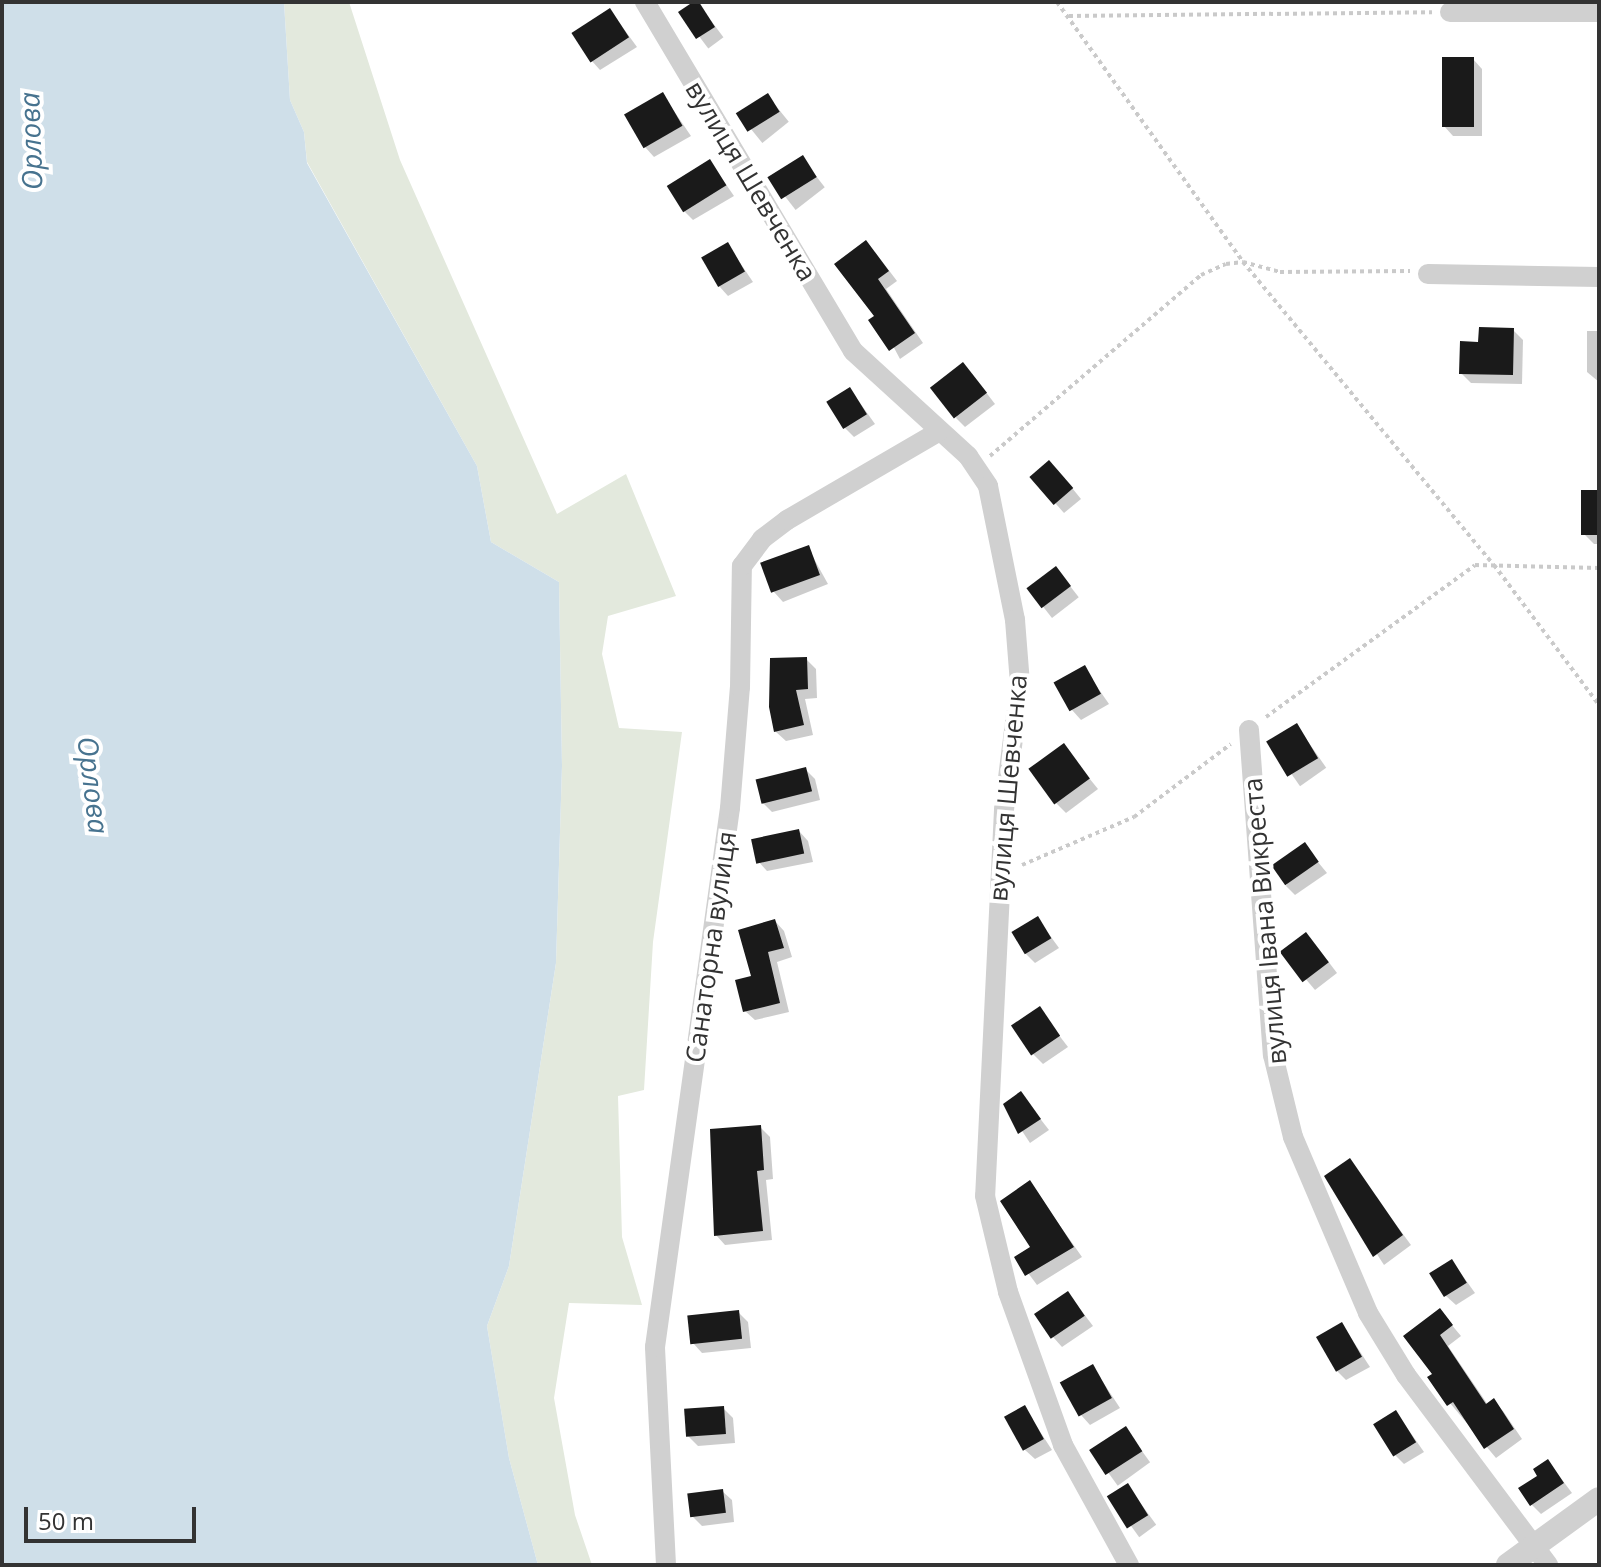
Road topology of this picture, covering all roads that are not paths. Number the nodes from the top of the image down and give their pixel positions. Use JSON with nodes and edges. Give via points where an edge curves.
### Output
{"nodes":[{"id":1,"x":645,"y":2,"type":"edge"},
{"id":2,"x":1450,"y":12,"type":"road end"},
{"id":3,"x":1599,"y":12,"type":"edge"},
{"id":4,"x":1420,"y":272,"type":"road end"},
{"id":5,"x":1599,"y":277,"type":"edge"},
{"id":6,"x":938,"y":432,"type":"junction"},
{"id":7,"x":1249,"y":730,"type":"dead end"},
{"id":8,"x":1599,"y":1499,"type":"edge"},
{"id":9,"x":1541,"y":1556,"type":"edge"},
{"id":10,"x":666,"y":1565,"type":"edge"},
{"id":11,"x":1129,"y":1565,"type":"edge"},
{"id":12,"x":1508,"y":1565,"type":"edge"}],
"edges":[{"from":1,"to":6,"type":"street","name":"вулиця Шевченка","via":[[853,351]]},
{"from":2,"to":3,"type":"street"},
{"from":4,"to":5,"type":"street"},
{"from":6,"to":10,"type":"street","name":"Санаторна вулиця","via":[[787,520],[762,539],[742,566],[730,808],[655,1347]]},
{"from":6,"to":11,"type":"street","name":"вулиця Шевченка","via":[[975,467],[998,518],[1020,683],[1004,810],[985,1196],[1008,1292],[1063,1445]]},
{"from":7,"to":9,"type":"street","name":"вулиця Івана Викреста","via":[[1273,1055],[1293,1137],[1368,1313],[1406,1375]]},
{"from":8,"to":9,"type":"street"},
{"from":9,"to":12,"type":"street"}]}
